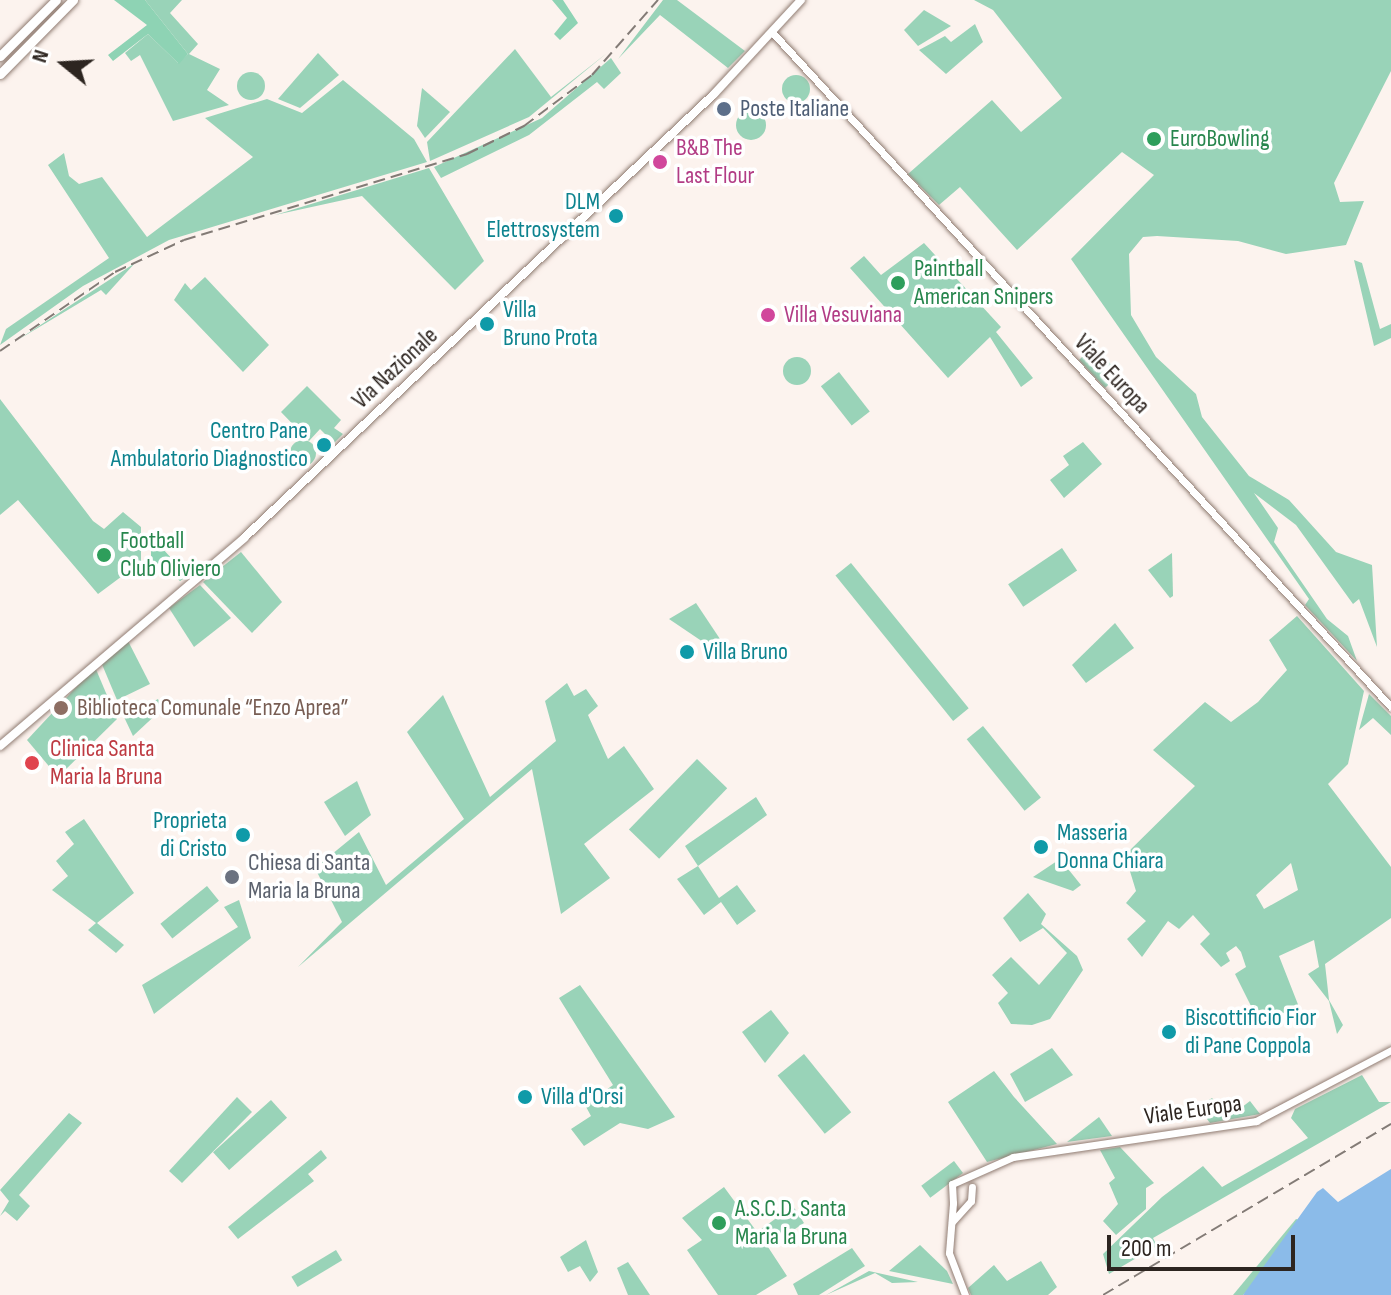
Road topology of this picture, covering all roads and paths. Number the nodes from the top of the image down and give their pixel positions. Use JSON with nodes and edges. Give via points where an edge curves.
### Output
{"nodes":[{"id":1,"x":56,"y":0,"type":"edge"},
{"id":2,"x":73,"y":0,"type":"edge"},
{"id":3,"x":801,"y":0,"type":"edge"},
{"id":4,"x":772,"y":32,"type":"junction"},
{"id":5,"x":0,"y":56,"type":"edge"},
{"id":6,"x":0,"y":74,"type":"edge"},
{"id":7,"x":1391,"y":707,"type":"edge"},
{"id":8,"x":0,"y":746,"type":"edge"},
{"id":9,"x":1391,"y":1050,"type":"edge"},
{"id":10,"x":987,"y":1169,"type":"junction"},
{"id":11,"x":964,"y":1181,"type":"junction"},
{"id":12,"x":972,"y":1187,"type":"junction"},
{"id":13,"x":953,"y":1203,"type":"junction"},
{"id":14,"x":964,"y":1205,"type":"junction"},
{"id":15,"x":949,"y":1232,"type":"junction"},
{"id":16,"x":965,"y":1295,"type":"edge"}],
"edges":[{"from":1,"to":5,"type":"highway"},
{"from":2,"to":6,"type":"highway"},
{"from":3,"to":4,"type":"main road","name":"Via Nazionale"},
{"from":4,"to":7,"type":"street","name":"Viale Europa"},
{"from":4,"to":8,"type":"main road","name":"Via Nazionale","via":[[236,545],[114,641]]},
{"from":9,"to":10,"type":"street","name":"Viale Europa","via":[[1256,1121],[1027,1154]]},
{"from":10,"to":11,"type":"street","name":"Viale Europa"},
{"from":10,"to":12,"type":"street","name":"Viale Europa"},
{"from":11,"to":12,"type":"street"},
{"from":11,"to":13,"type":"street","via":[[950,1188]]},
{"from":12,"to":14,"type":"street","name":"Viale Europa"},
{"from":13,"to":14,"type":"street"},
{"from":13,"to":15,"type":"street"},
{"from":14,"to":15,"type":"street"},
{"from":15,"to":16,"type":"street"}]}
